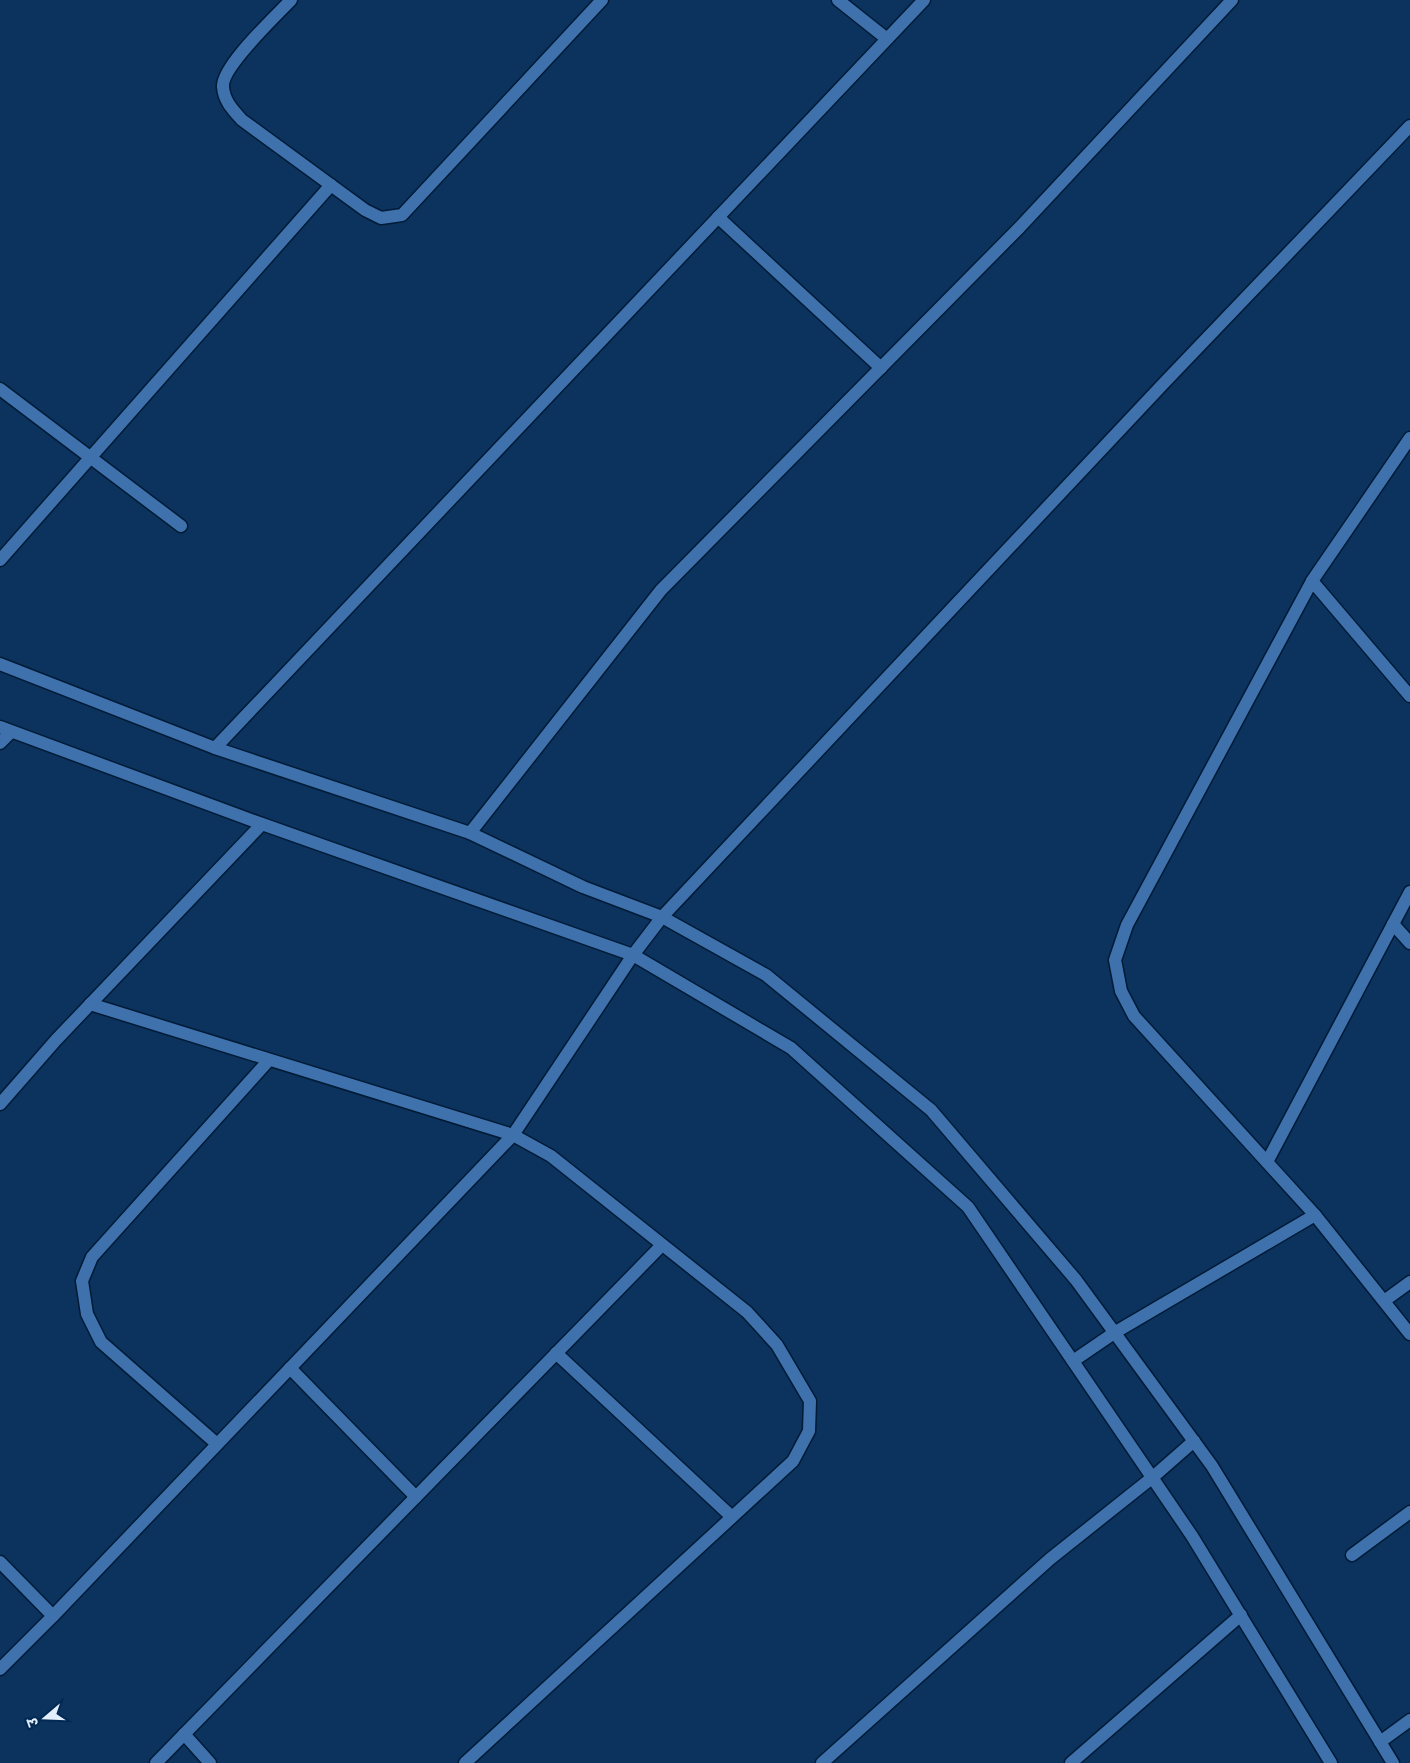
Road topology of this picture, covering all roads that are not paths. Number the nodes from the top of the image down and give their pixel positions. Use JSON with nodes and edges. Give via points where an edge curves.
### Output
{"nodes":[{"id":1,"x":291,"y":0,"type":"edge"},
{"id":2,"x":602,"y":0,"type":"edge"},
{"id":3,"x":838,"y":0,"type":"edge"},
{"id":4,"x":924,"y":0,"type":"edge"},
{"id":5,"x":1232,"y":0,"type":"edge"},
{"id":6,"x":887,"y":39,"type":"junction"},
{"id":7,"x":1410,"y":126,"type":"edge"},
{"id":8,"x":332,"y":185,"type":"junction"},
{"id":9,"x":718,"y":217,"type":"junction"},
{"id":10,"x":881,"y":368,"type":"junction"},
{"id":11,"x":0,"y":388,"type":"edge"},
{"id":12,"x":1410,"y":438,"type":"edge"},
{"id":13,"x":91,"y":457,"type":"junction"},
{"id":14,"x":181,"y":526,"type":"dead end"},
{"id":15,"x":0,"y":560,"type":"edge"},
{"id":16,"x":1312,"y":581,"type":"junction"},
{"id":17,"x":0,"y":664,"type":"edge"},
{"id":18,"x":1410,"y":696,"type":"edge"},
{"id":19,"x":6,"y":729,"type":"edge"},
{"id":20,"x":0,"y":743,"type":"edge"},
{"id":21,"x":215,"y":748,"type":"junction"},
{"id":22,"x":262,"y":824,"type":"junction"},
{"id":23,"x":470,"y":833,"type":"junction"},
{"id":24,"x":1410,"y":892,"type":"edge"},
{"id":25,"x":662,"y":917,"type":"junction"},
{"id":26,"x":1393,"y":924,"type":"junction"},
{"id":27,"x":1410,"y":943,"type":"edge"},
{"id":28,"x":633,"y":955,"type":"junction"},
{"id":29,"x":90,"y":1004,"type":"junction"},
{"id":30,"x":269,"y":1060,"type":"junction"},
{"id":31,"x":0,"y":1104,"type":"edge"},
{"id":32,"x":513,"y":1135,"type":"junction"},
{"id":33,"x":1267,"y":1162,"type":"junction"},
{"id":34,"x":1315,"y":1215,"type":"junction"},
{"id":35,"x":662,"y":1244,"type":"junction"},
{"id":36,"x":1410,"y":1282,"type":"edge"},
{"id":37,"x":1384,"y":1301,"type":"junction"},
{"id":38,"x":1114,"y":1333,"type":"junction"},
{"id":39,"x":1410,"y":1334,"type":"edge"},
{"id":40,"x":556,"y":1353,"type":"junction"},
{"id":41,"x":1073,"y":1361,"type":"junction"},
{"id":42,"x":290,"y":1368,"type":"junction"},
{"id":43,"x":1194,"y":1441,"type":"junction"},
{"id":44,"x":217,"y":1444,"type":"junction"},
{"id":45,"x":1153,"y":1477,"type":"junction"},
{"id":46,"x":416,"y":1497,"type":"junction"},
{"id":47,"x":1410,"y":1512,"type":"edge"},
{"id":48,"x":732,"y":1517,"type":"junction"},
{"id":49,"x":1352,"y":1555,"type":"dead end"},
{"id":50,"x":0,"y":1562,"type":"edge"},
{"id":51,"x":1241,"y":1615,"type":"junction"},
{"id":52,"x":53,"y":1616,"type":"junction"},
{"id":53,"x":0,"y":1669,"type":"edge"},
{"id":54,"x":1410,"y":1720,"type":"edge"},
{"id":55,"x":184,"y":1734,"type":"junction"},
{"id":56,"x":1380,"y":1742,"type":"junction"},
{"id":57,"x":156,"y":1763,"type":"edge"},
{"id":58,"x":210,"y":1763,"type":"edge"},
{"id":59,"x":465,"y":1763,"type":"edge"},
{"id":60,"x":822,"y":1763,"type":"edge"},
{"id":61,"x":1071,"y":1763,"type":"edge"},
{"id":62,"x":1331,"y":1763,"type":"edge"},
{"id":63,"x":1393,"y":1763,"type":"edge"}],
"edges":[{"from":1,"to":8,"type":"street","via":[[231,64],[222,86],[228,105],[242,120]]},
{"from":2,"to":8,"type":"street","via":[[402,215],[381,218]]},
{"from":3,"to":6,"type":"street"},
{"from":4,"to":6,"type":"street"},
{"from":5,"to":10,"type":"street","via":[[1020,227]]},
{"from":6,"to":9,"type":"street"},
{"from":7,"to":25,"type":"street"},
{"from":8,"to":13,"type":"street"},
{"from":9,"to":10,"type":"street"},
{"from":9,"to":21,"type":"street"},
{"from":10,"to":23,"type":"street","via":[[661,590]]},
{"from":11,"to":13,"type":"street"},
{"from":12,"to":16,"type":"street"},
{"from":13,"to":14,"type":"street"},
{"from":13,"to":15,"type":"street"},
{"from":16,"to":18,"type":"street"},
{"from":16,"to":33,"type":"street","via":[[1127,925],[1115,960],[1121,990],[1134,1016]]},
{"from":17,"to":21,"type":"street"},
{"from":19,"to":20,"type":"street"},
{"from":19,"to":22,"type":"street"},
{"from":21,"to":23,"type":"street"},
{"from":22,"to":28,"type":"street"},
{"from":22,"to":29,"type":"street"},
{"from":23,"to":25,"type":"street","via":[[583,887]]},
{"from":24,"to":26,"type":"street"},
{"from":25,"to":28,"type":"street"},
{"from":25,"to":38,"type":"street","via":[[766,976],[931,1110],[1076,1280]]},
{"from":26,"to":27,"type":"street"},
{"from":26,"to":33,"type":"street"},
{"from":28,"to":32,"type":"street"},
{"from":28,"to":41,"type":"street","via":[[791,1048],[968,1207]]},
{"from":29,"to":30,"type":"street"},
{"from":29,"to":31,"type":"street"},
{"from":30,"to":32,"type":"street"},
{"from":30,"to":44,"type":"street","via":[[92,1257],[82,1281],[87,1314],[101,1342]]},
{"from":32,"to":35,"type":"street","via":[[551,1156]]},
{"from":32,"to":42,"type":"street"},
{"from":33,"to":34,"type":"street"},
{"from":34,"to":37,"type":"street"},
{"from":34,"to":38,"type":"street"},
{"from":35,"to":40,"type":"street"},
{"from":35,"to":48,"type":"street","via":[[746,1312],[777,1345],[810,1401],[809,1431],[792,1462]]},
{"from":36,"to":37,"type":"street"},
{"from":37,"to":39,"type":"street"},
{"from":38,"to":41,"type":"street"},
{"from":38,"to":43,"type":"street"},
{"from":40,"to":46,"type":"street"},
{"from":40,"to":48,"type":"street"},
{"from":41,"to":45,"type":"street"},
{"from":42,"to":44,"type":"street"},
{"from":42,"to":46,"type":"street"},
{"from":43,"to":45,"type":"street"},
{"from":43,"to":56,"type":"street"},
{"from":44,"to":52,"type":"street"},
{"from":45,"to":51,"type":"street"},
{"from":45,"to":60,"type":"street","via":[[1050,1559]]},
{"from":46,"to":55,"type":"street"},
{"from":47,"to":49,"type":"street"},
{"from":48,"to":59,"type":"street"},
{"from":50,"to":52,"type":"street"},
{"from":51,"to":61,"type":"street"},
{"from":51,"to":62,"type":"street"},
{"from":52,"to":53,"type":"street"},
{"from":54,"to":56,"type":"street"},
{"from":55,"to":57,"type":"street"},
{"from":55,"to":58,"type":"street"},
{"from":56,"to":63,"type":"street"}]}
